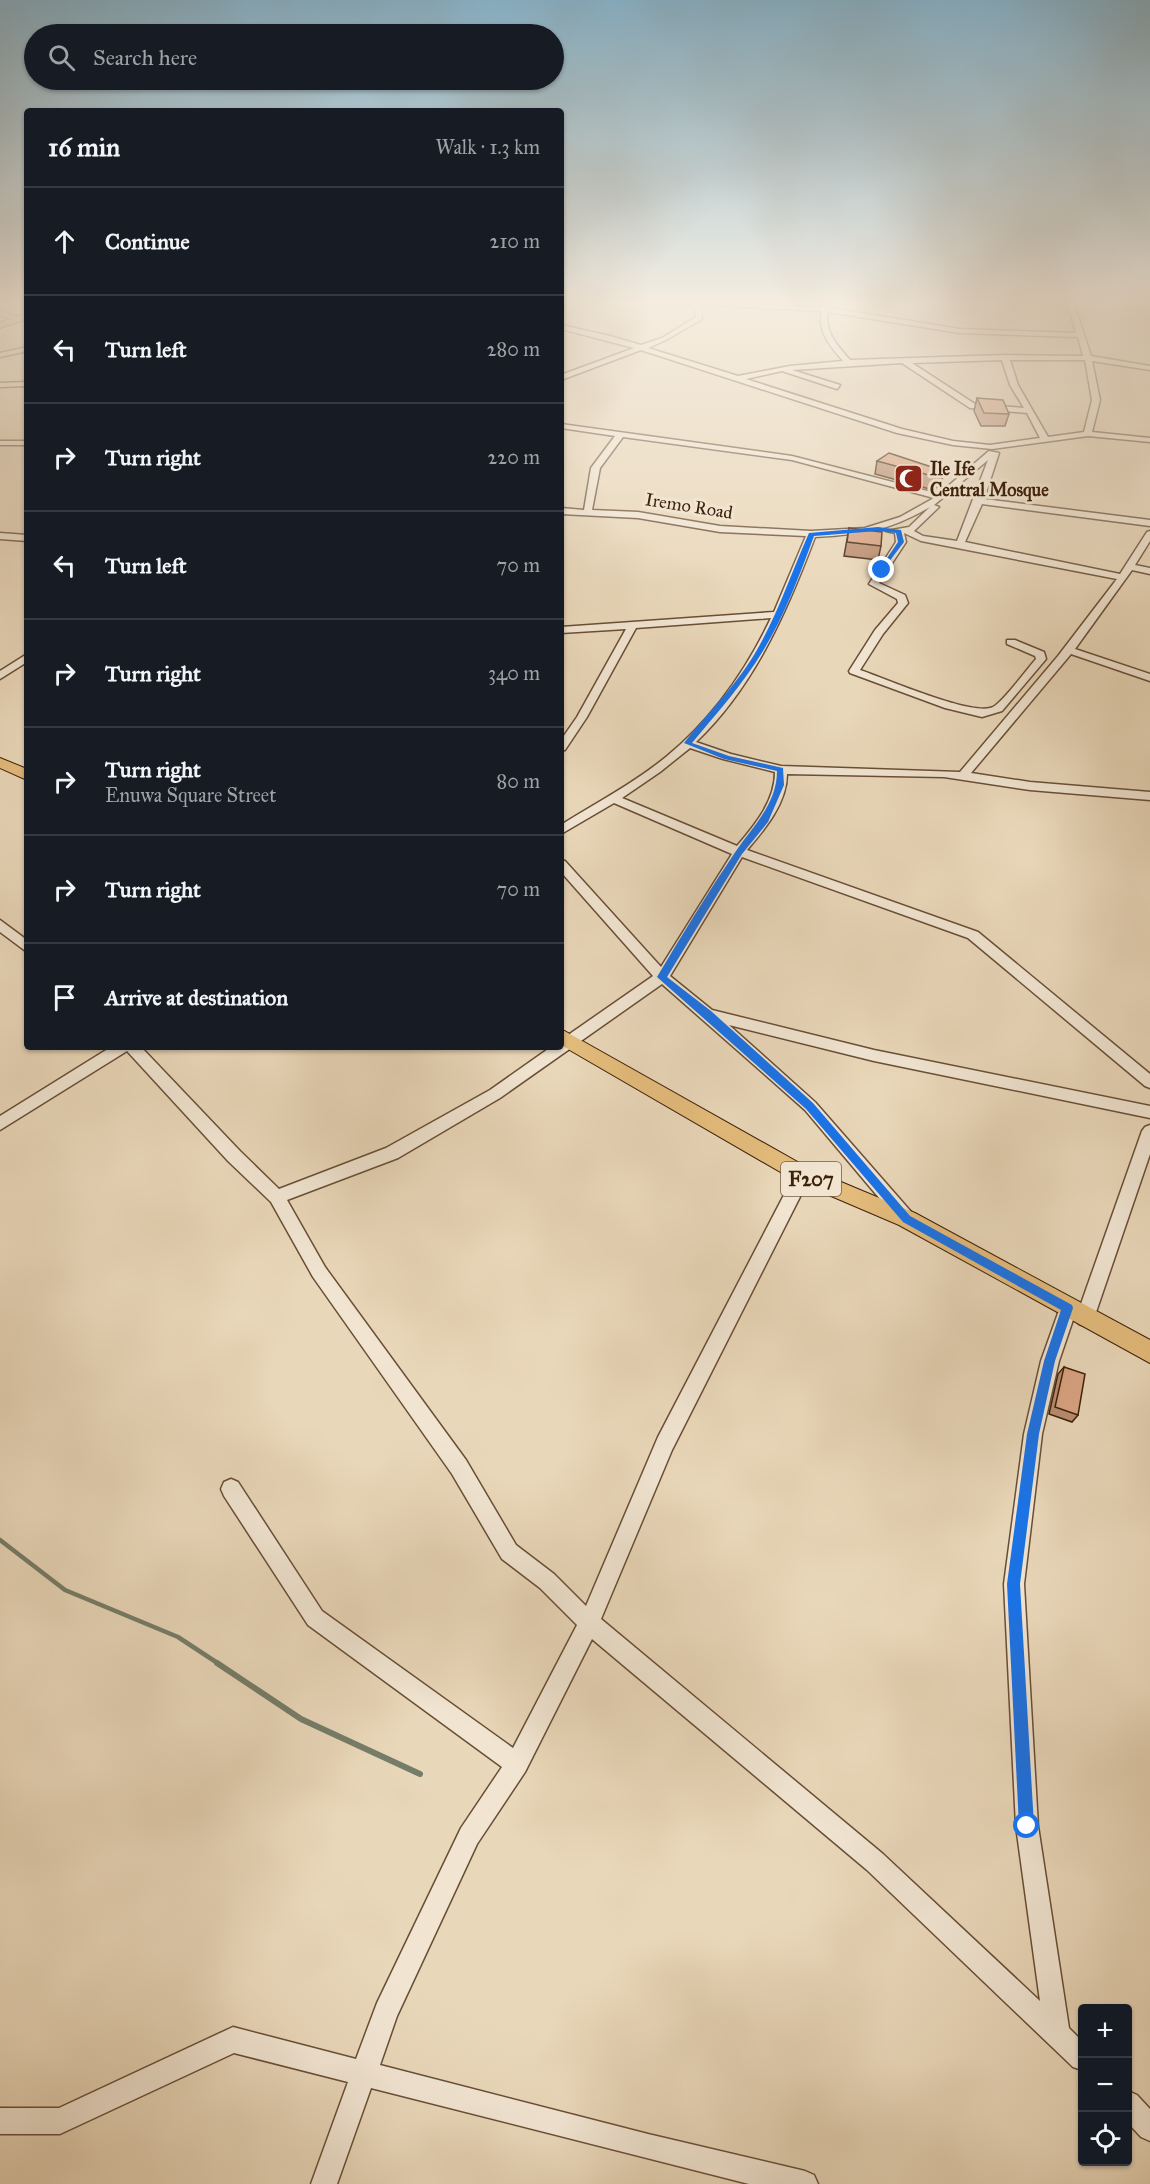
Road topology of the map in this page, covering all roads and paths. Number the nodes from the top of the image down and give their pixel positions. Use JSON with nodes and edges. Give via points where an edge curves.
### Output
{"nodes":[{"id":1,"x":813,"y":403,"type":"edge"},
{"id":2,"x":968,"y":403,"type":"edge"},
{"id":3,"x":1025,"y":403,"type":"edge"},
{"id":4,"x":1095,"y":403,"type":"edge"},
{"id":5,"x":1030,"y":411,"type":"junction"},
{"id":6,"x":564,"y":426,"type":"edge"},
{"id":7,"x":621,"y":434,"type":"junction"},
{"id":8,"x":1088,"y":434,"type":"junction"},
{"id":9,"x":1045,"y":439,"type":"junction"},
{"id":10,"x":1150,"y":440,"type":"edge"},
{"id":11,"x":24,"y":443,"type":"edge"},
{"id":12,"x":0,"y":445,"type":"edge"},
{"id":13,"x":991,"y":450,"type":"junction"},
{"id":14,"x":941,"y":497,"type":"junction"},
{"id":15,"x":981,"y":501,"type":"junction"},
{"id":16,"x":588,"y":510,"type":"junction"},
{"id":17,"x":564,"y":511,"type":"edge"},
{"id":18,"x":903,"y":519,"type":"junction"},
{"id":19,"x":1150,"y":523,"type":"edge"},
{"id":20,"x":919,"y":524,"type":"junction"},
{"id":21,"x":878,"y":529,"type":"junction"},
{"id":22,"x":903,"y":531,"type":"junction"},
{"id":23,"x":811,"y":534,"type":"junction"},
{"id":24,"x":1150,"y":534,"type":"edge"},
{"id":25,"x":0,"y":536,"type":"edge"},
{"id":26,"x":24,"y":538,"type":"edge"},
{"id":27,"x":960,"y":544,"type":"junction"},
{"id":28,"x":1131,"y":567,"type":"junction"},
{"id":29,"x":1150,"y":571,"type":"edge"},
{"id":30,"x":1121,"y":577,"type":"junction"},
{"id":31,"x":778,"y":615,"type":"junction"},
{"id":32,"x":632,"y":626,"type":"junction"},
{"id":33,"x":564,"y":630,"type":"edge"},
{"id":34,"x":1011,"y":642,"type":"dead end"},
{"id":35,"x":1071,"y":651,"type":"junction"},
{"id":36,"x":24,"y":659,"type":"edge"},
{"id":37,"x":0,"y":676,"type":"edge"},
{"id":38,"x":1150,"y":678,"type":"edge"},
{"id":39,"x":687,"y":743,"type":"junction"},
{"id":40,"x":564,"y":744,"type":"edge"},
{"id":41,"x":0,"y":762,"type":"edge"},
{"id":42,"x":781,"y":770,"type":"junction"},
{"id":43,"x":24,"y":774,"type":"edge"},
{"id":44,"x":963,"y":775,"type":"junction"},
{"id":45,"x":1150,"y":796,"type":"edge"},
{"id":46,"x":612,"y":798,"type":"junction"},
{"id":47,"x":564,"y":828,"type":"edge"},
{"id":48,"x":739,"y":852,"type":"junction"},
{"id":49,"x":564,"y":867,"type":"edge"},
{"id":50,"x":0,"y":925,"type":"edge"},
{"id":51,"x":24,"y":945,"type":"edge"},
{"id":52,"x":662,"y":977,"type":"junction"},
{"id":53,"x":707,"y":1014,"type":"junction"},
{"id":54,"x":567,"y":1039,"type":"edge"},
{"id":55,"x":117,"y":1050,"type":"edge"},
{"id":56,"x":135,"y":1050,"type":"edge"},
{"id":57,"x":553,"y":1050,"type":"edge"},
{"id":58,"x":1150,"y":1082,"type":"edge"},
{"id":59,"x":1150,"y":1112,"type":"edge"},
{"id":60,"x":0,"y":1124,"type":"edge"},
{"id":61,"x":1150,"y":1131,"type":"edge"},
{"id":62,"x":803,"y":1175,"type":"junction"},
{"id":63,"x":277,"y":1197,"type":"junction"},
{"id":64,"x":907,"y":1219,"type":"junction"},
{"id":65,"x":1076,"y":1313,"type":"junction"},
{"id":66,"x":1150,"y":1352,"type":"edge"},
{"id":67,"x":231,"y":1489,"type":"dead end"},
{"id":68,"x":589,"y":1623,"type":"junction"},
{"id":69,"x":517,"y":1764,"type":"junction"},
{"id":70,"x":1057,"y":2032,"type":"junction"},
{"id":71,"x":1078,"y":2053,"type":"edge"},
{"id":72,"x":364,"y":2075,"type":"junction"},
{"id":73,"x":1132,"y":2108,"type":"edge"},
{"id":74,"x":0,"y":2121,"type":"edge"},
{"id":75,"x":1150,"y":2128,"type":"edge"},
{"id":76,"x":324,"y":2184,"type":"edge"},
{"id":77,"x":805,"y":2184,"type":"edge"}],
"edges":[{"from":1,"to":13,"type":"street","via":[[883,426]]},
{"from":2,"to":5,"type":"street"},
{"from":3,"to":5,"type":"street"},
{"from":4,"to":8,"type":"street"},
{"from":5,"to":9,"type":"street"},
{"from":6,"to":7,"type":"street"},
{"from":7,"to":14,"type":"street","via":[[792,458]]},
{"from":7,"to":16,"type":"street","via":[[601,455],[590,477]]},
{"from":8,"to":9,"type":"street"},
{"from":8,"to":10,"type":"street"},
{"from":9,"to":13,"type":"street","via":[[1012,442]]},
{"from":11,"to":12,"type":"street"},
{"from":13,"to":14,"type":"street"},
{"from":13,"to":15,"type":"street"},
{"from":14,"to":18,"type":"street"},
{"from":14,"to":20,"type":"street"},
{"from":15,"to":19,"type":"street"},
{"from":15,"to":27,"type":"street"},
{"from":16,"to":17,"type":"street","name":"Iremo Road"},
{"from":16,"to":23,"type":"street","name":"Iremo Road","via":[[720,529]]},
{"from":18,"to":20,"type":"street"},
{"from":18,"to":21,"type":"street"},
{"from":20,"to":22,"type":"street"},
{"from":21,"to":22,"type":"street"},
{"from":21,"to":23,"type":"street","name":"Iremo Road"},
{"from":22,"to":27,"type":"street"},
{"from":22,"to":34,"type":"street","via":[[901,542],[874,584],[902,597],[903,603],[854,671],[967,711],[990,712],[1003,704],[1041,659],[1035,649]]},
{"from":23,"to":31,"type":"street"},
{"from":24,"to":28,"type":"street"},
{"from":25,"to":26,"type":"street"},
{"from":27,"to":30,"type":"street"},
{"from":28,"to":29,"type":"street"},
{"from":28,"to":30,"type":"street"},
{"from":30,"to":35,"type":"street"},
{"from":31,"to":32,"type":"street"},
{"from":31,"to":39,"type":"street","via":[[740,680]]},
{"from":32,"to":33,"type":"street"},
{"from":32,"to":40,"type":"street"},
{"from":35,"to":38,"type":"street"},
{"from":35,"to":44,"type":"street"},
{"from":36,"to":37,"type":"street"},
{"from":39,"to":42,"type":"street","via":[[727,758]]},
{"from":39,"to":46,"type":"street"},
{"from":41,"to":43,"type":"main road"},
{"from":42,"to":44,"type":"street"},
{"from":42,"to":48,"type":"street","via":[[781,785],[764,822]]},
{"from":44,"to":45,"type":"street","via":[[1030,786]]},
{"from":46,"to":47,"type":"street"},
{"from":46,"to":48,"type":"street"},
{"from":48,"to":52,"type":"street"},
{"from":48,"to":58,"type":"street","via":[[973,935]]},
{"from":49,"to":52,"type":"street"},
{"from":50,"to":51,"type":"street"},
{"from":52,"to":53,"type":"street"},
{"from":52,"to":54,"type":"street"},
{"from":53,"to":59,"type":"street","via":[[909,1064]]},
{"from":53,"to":64,"type":"street","via":[[810,1106]]},
{"from":54,"to":62,"type":"main road","number":"F207"},
{"from":55,"to":60,"type":"street"},
{"from":56,"to":63,"type":"street"},
{"from":57,"to":63,"type":"street","via":[[495,1094],[392,1153]]},
{"from":61,"to":65,"type":"street"},
{"from":62,"to":64,"type":"main road","number":"F207"},
{"from":62,"to":68,"type":"street","via":[[665,1444]]},
{"from":63,"to":68,"type":"street","via":[[319,1272],[459,1467],[509,1551],[547,1581]]},
{"from":64,"to":65,"type":"main road","number":"F207"},
{"from":65,"to":66,"type":"main road","number":"F207"},
{"from":65,"to":70,"type":"street","via":[[1050,1361],[1033,1434],[1014,1584],[1027,1826]]},
{"from":67,"to":69,"type":"street","via":[[315,1618]]},
{"from":68,"to":69,"type":"street"},
{"from":68,"to":70,"type":"street","via":[[874,1862]]},
{"from":69,"to":72,"type":"street","via":[[469,1836],[386,2012]]},
{"from":70,"to":71,"type":"street"},
{"from":72,"to":74,"type":"street","via":[[233,2040],[60,2121]]},
{"from":72,"to":76,"type":"street"},
{"from":72,"to":77,"type":"street"},
{"from":73,"to":75,"type":"street"}]}
